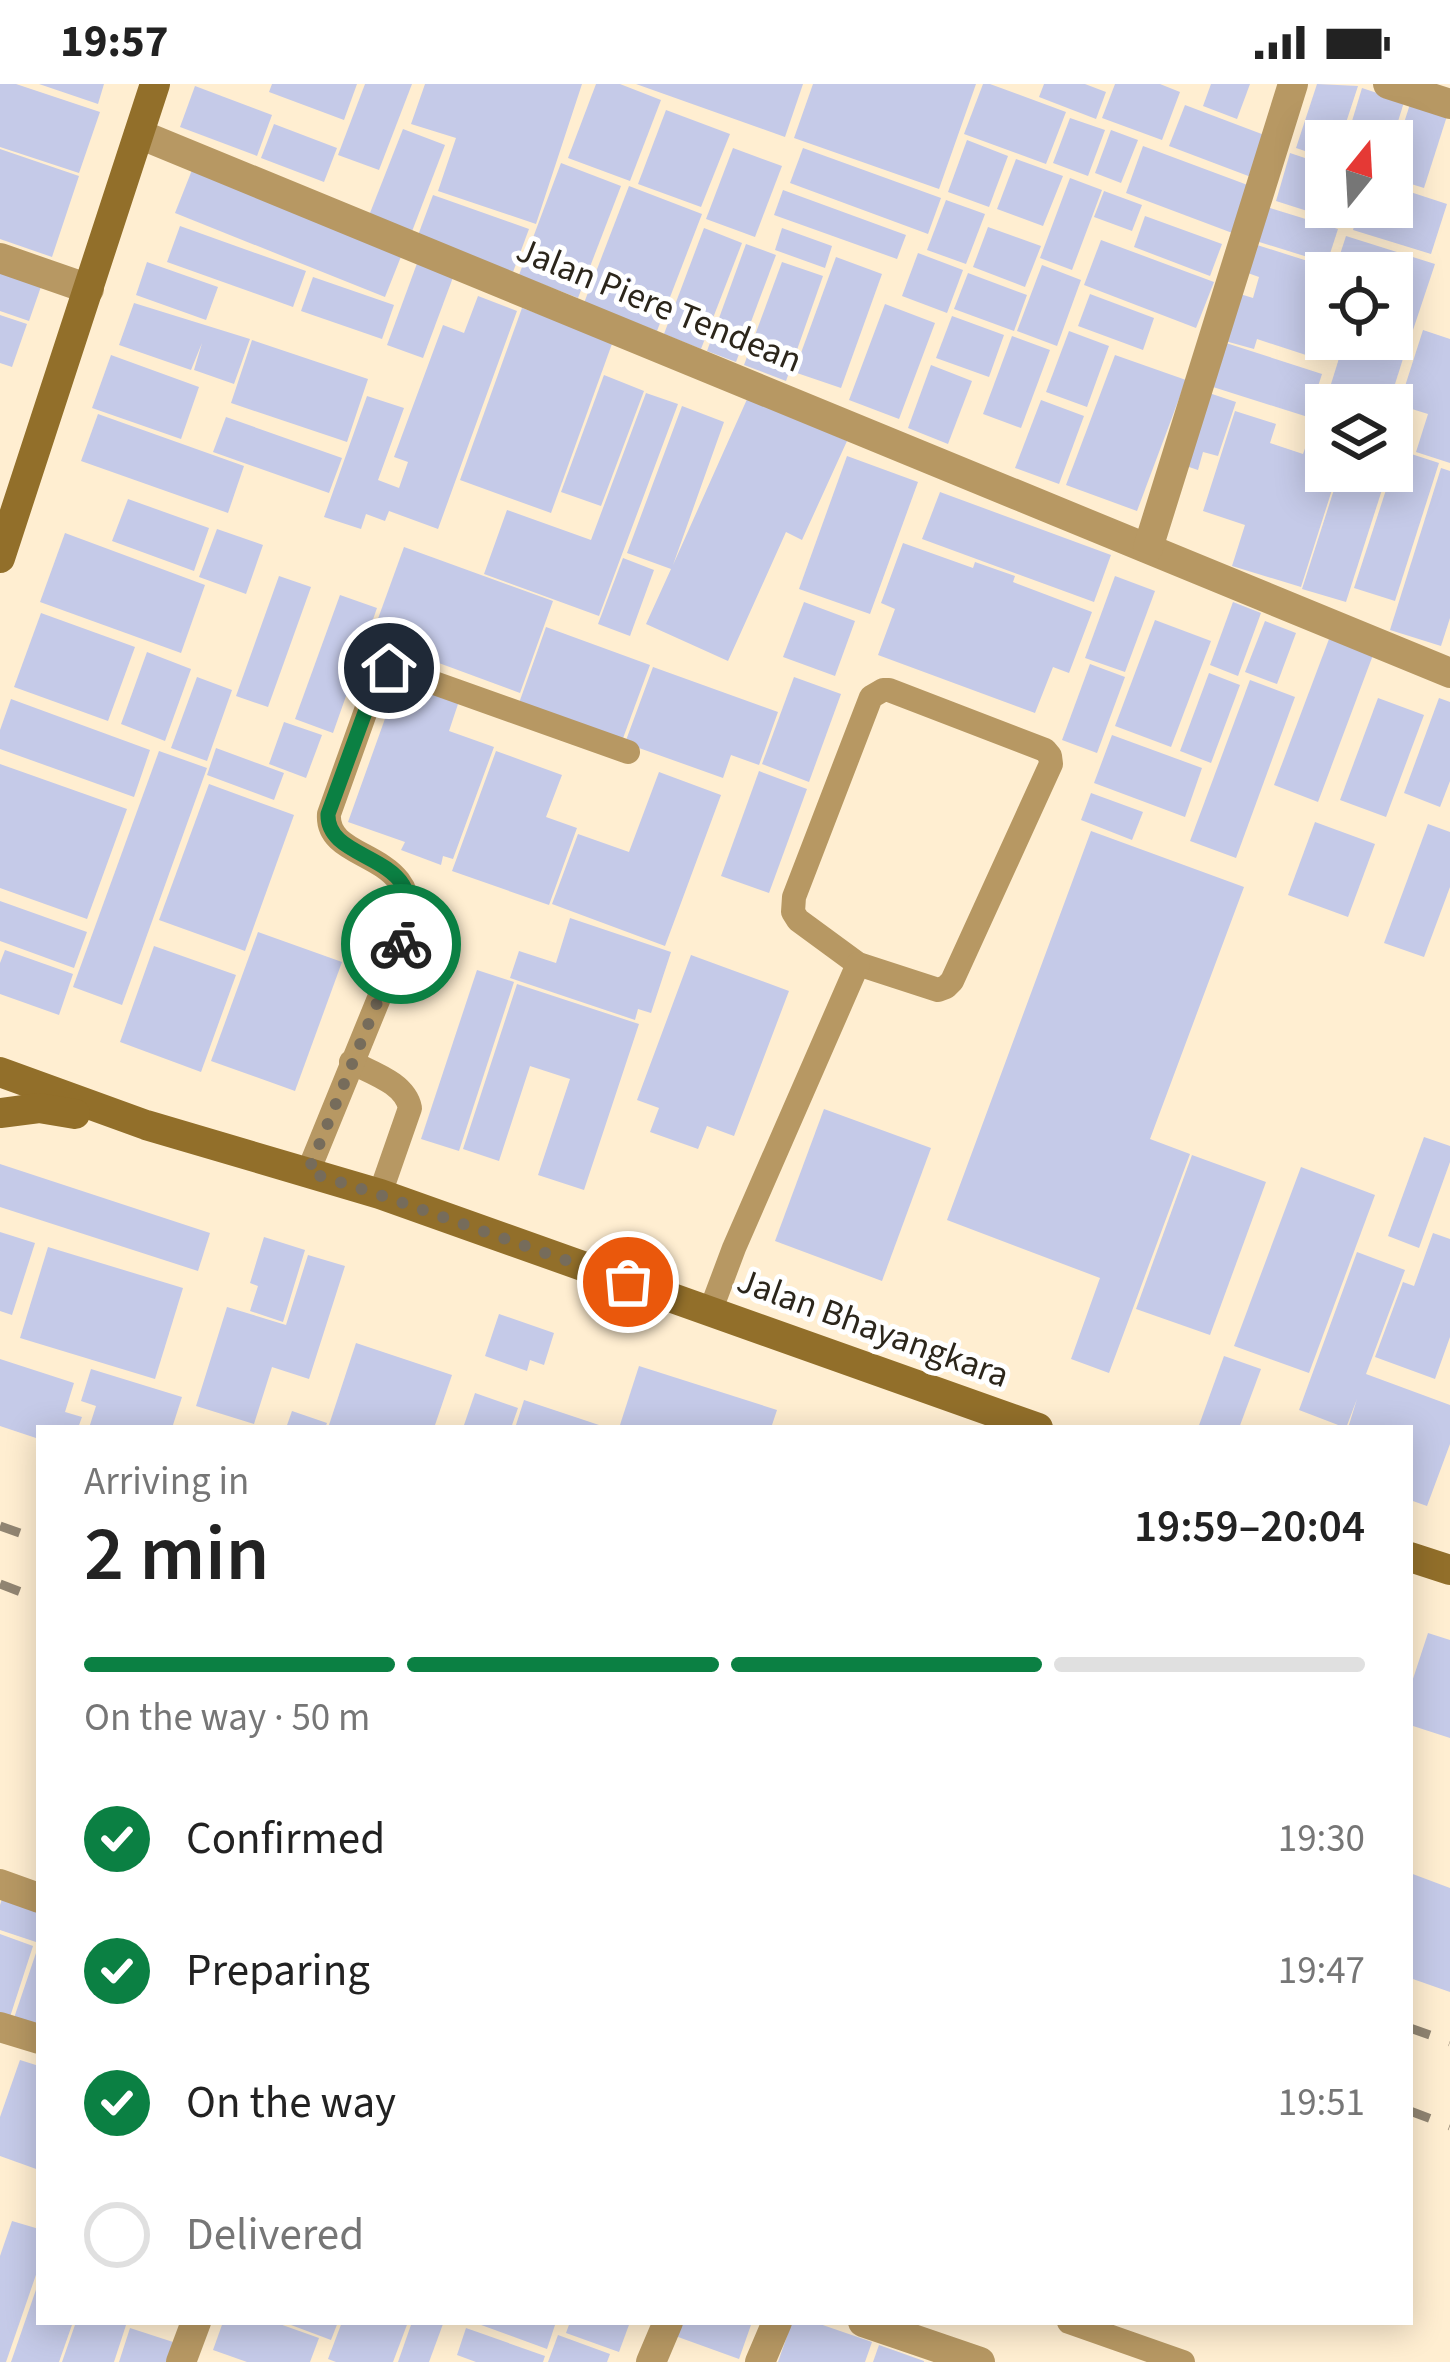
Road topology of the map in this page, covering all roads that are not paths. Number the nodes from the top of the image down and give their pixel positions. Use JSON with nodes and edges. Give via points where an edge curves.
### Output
{"nodes":[{"id":1,"x":155,"y":84,"type":"edge"},
{"id":2,"x":1293,"y":84,"type":"edge"},
{"id":3,"x":1388,"y":84,"type":"edge"},
{"id":4,"x":1450,"y":104,"type":"edge"},
{"id":5,"x":139,"y":134,"type":"junction"},
{"id":6,"x":0,"y":258,"type":"edge"},
{"id":7,"x":89,"y":289,"type":"junction"},
{"id":8,"x":1148,"y":548,"type":"junction"},
{"id":9,"x":0,"y":558,"type":"edge"},
{"id":10,"x":1450,"y":673,"type":"edge"},
{"id":11,"x":628,"y":752,"type":"dead end"},
{"id":12,"x":857,"y":964,"type":"junction"},
{"id":13,"x":351,"y":1062,"type":"junction"},
{"id":14,"x":0,"y":1072,"type":"edge"},
{"id":15,"x":0,"y":1113,"type":"edge"},
{"id":16,"x":146,"y":1125,"type":"junction"},
{"id":17,"x":308,"y":1172,"type":"junction"},
{"id":18,"x":380,"y":1195,"type":"junction"},
{"id":19,"x":710,"y":1312,"type":"junction"},
{"id":20,"x":1030,"y":1425,"type":"edge"},
{"id":21,"x":1413,"y":1558,"type":"edge"},
{"id":22,"x":1450,"y":1570,"type":"edge"},
{"id":23,"x":0,"y":1884,"type":"edge"},
{"id":24,"x":36,"y":1897,"type":"edge"},
{"id":25,"x":0,"y":2027,"type":"edge"},
{"id":26,"x":36,"y":2037,"type":"edge"},
{"id":27,"x":195,"y":2325,"type":"edge"},
{"id":28,"x":667,"y":2325,"type":"edge"},
{"id":29,"x":776,"y":2325,"type":"edge"},
{"id":30,"x":872,"y":2325,"type":"edge"},
{"id":31,"x":1078,"y":2325,"type":"edge"},
{"id":32,"x":181,"y":2362,"type":"edge"},
{"id":33,"x":651,"y":2362,"type":"edge"},
{"id":34,"x":760,"y":2362,"type":"edge"},
{"id":35,"x":980,"y":2362,"type":"edge"},
{"id":36,"x":1183,"y":2362,"type":"edge"}],
"edges":[{"from":1,"to":5,"type":"main road"},
{"from":2,"to":8,"type":"street"},
{"from":3,"to":4,"type":"street"},
{"from":5,"to":7,"type":"main road"},
{"from":5,"to":8,"type":"street","name":"Jalan Piere Tendean"},
{"from":6,"to":7,"type":"street"},
{"from":7,"to":9,"type":"main road"},
{"from":8,"to":10,"type":"street","name":"Jalan Piere Tendean"},
{"from":11,"to":13,"type":"lane","via":[[395,669],[379,674],[328,823],[334,836],[395,875],[410,915]]},
{"from":12,"to":12,"type":"lane","via":[[798,920],[793,904],[875,692],[889,690],[1045,750],[1051,764],[952,981],[926,988]]},
{"from":12,"to":19,"type":"lane"},
{"from":13,"to":17,"type":"lane"},
{"from":13,"to":18,"type":"lane","via":[[408,1097]]},
{"from":14,"to":16,"type":"main road","name":"Jalan Bhayangkara"},
{"from":15,"to":16,"type":"main road","via":[[39,1108]]},
{"from":16,"to":17,"type":"main road","name":"Jalan Bhayangkara"},
{"from":17,"to":18,"type":"main road","name":"Jalan Bhayangkara"},
{"from":18,"to":19,"type":"main road","name":"Jalan Bhayangkara"},
{"from":19,"to":20,"type":"main road","name":"Jalan Bhayangkara"},
{"from":21,"to":22,"type":"main road"},
{"from":23,"to":24,"type":"street"},
{"from":25,"to":26,"type":"street"},
{"from":27,"to":32,"type":"street"},
{"from":28,"to":33,"type":"street"},
{"from":29,"to":34,"type":"street"},
{"from":30,"to":35,"type":"street"},
{"from":31,"to":36,"type":"lane"}]}
